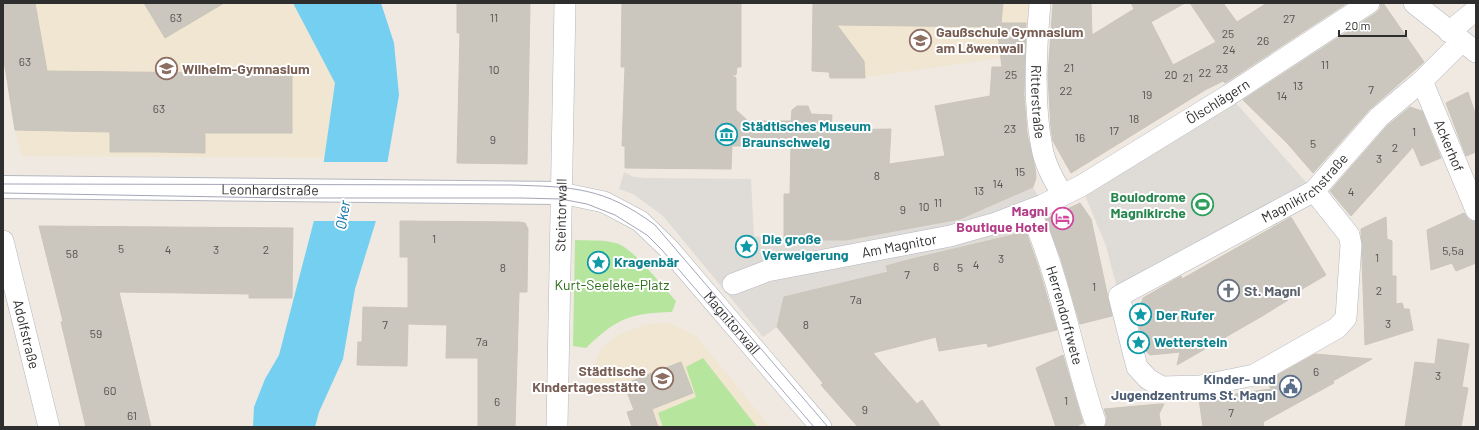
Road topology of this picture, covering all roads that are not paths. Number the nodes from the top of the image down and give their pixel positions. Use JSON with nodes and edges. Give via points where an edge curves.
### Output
{"nodes":[{"id":1,"x":564,"y":3,"type":"edge"},
{"id":2,"x":1040,"y":3,"type":"edge"},
{"id":3,"x":1369,"y":3,"type":"edge"},
{"id":4,"x":1414,"y":3,"type":"edge"},
{"id":5,"x":1476,"y":10,"type":"edge"},
{"id":6,"x":1462,"y":42,"type":"edge"},
{"id":7,"x":1422,"y":81,"type":"junction"},
{"id":8,"x":3,"y":187,"type":"edge"},
{"id":9,"x":1314,"y":191,"type":"junction"},
{"id":10,"x":561,"y":193,"type":"junction"},
{"id":11,"x":1063,"y":195,"type":"junction"},
{"id":12,"x":1476,"y":210,"type":"edge"},
{"id":13,"x":1030,"y":211,"type":"junction"},
{"id":14,"x":3,"y":241,"type":"edge"},
{"id":15,"x":733,"y":284,"type":"dead end"},
{"id":16,"x":1095,"y":421,"type":"dead end"},
{"id":17,"x":49,"y":427,"type":"edge"},
{"id":18,"x":557,"y":427,"type":"edge"},
{"id":19,"x":821,"y":427,"type":"edge"}],
"edges":[{"from":1,"to":10,"type":"street","name":"Steintorwall"},
{"from":2,"to":11,"type":"street","name":"Ritterstraße","via":[[1036,94],[1042,148],[1052,177]]},
{"from":3,"to":11,"type":"street","name":"Ölschlägern","via":[[1229,95]]},
{"from":4,"to":6,"type":"street"},
{"from":5,"to":6,"type":"street","name":"Magnikirchstraße"},
{"from":6,"to":7,"type":"street","name":"Magnikirchstraße"},
{"from":7,"to":9,"type":"street","name":"Magnikirchstraße","via":[[1379,117]]},
{"from":7,"to":12,"type":"street","name":"Ackerhof"},
{"from":8,"to":10,"type":"street","name":"Leonhardstraße"},
{"from":9,"to":9,"type":"street","name":"Magnikirchstraße","via":[[1119,296],[1137,367],[1148,379],[1162,387],[1181,388],[1254,375],[1337,328],[1346,318],[1350,259],[1348,235]]},
{"from":10,"to":18,"type":"street","name":"Steintorwall"},
{"from":10,"to":19,"type":"street","name":"Magnitorwall","via":[[604,202],[640,221],[668,248]]},
{"from":11,"to":13,"type":"street","name":"Am Magnitor"},
{"from":13,"to":15,"type":"street","name":"Am Magnitor","via":[[950,236],[767,271]]},
{"from":13,"to":16,"type":"street","name":"Herrendorftwete","via":[[1044,242]]},
{"from":14,"to":17,"type":"street","name":"Adolfstraße"}]}
